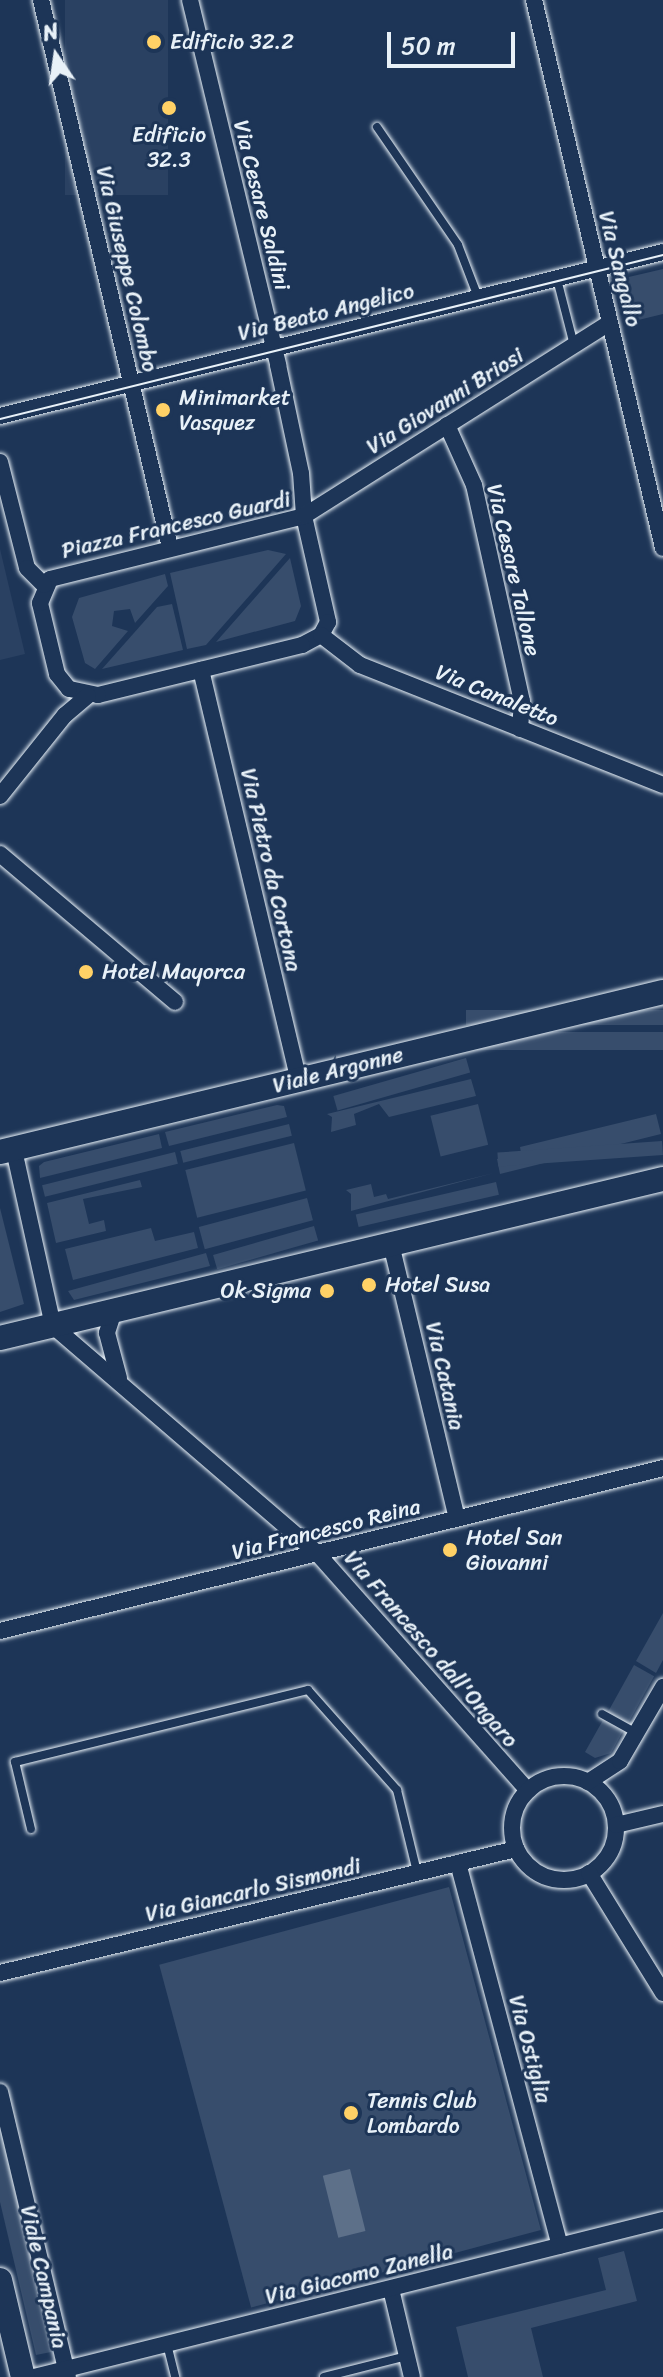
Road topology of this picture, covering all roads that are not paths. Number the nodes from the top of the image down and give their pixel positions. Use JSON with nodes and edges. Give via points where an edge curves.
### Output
{"nodes":[{"id":1,"x":41,"y":0,"type":"edge"},
{"id":2,"x":190,"y":0,"type":"edge"},
{"id":3,"x":534,"y":0,"type":"edge"},
{"id":4,"x":377,"y":127,"type":"dead end"},
{"id":5,"x":663,"y":252,"type":"edge"},
{"id":6,"x":596,"y":268,"type":"junction"},
{"id":7,"x":557,"y":278,"type":"junction"},
{"id":8,"x":478,"y":297,"type":"junction"},
{"id":9,"x":609,"y":323,"type":"junction"},
{"id":10,"x":574,"y":345,"type":"junction"},
{"id":11,"x":274,"y":348,"type":"junction"},
{"id":12,"x":131,"y":383,"type":"junction"},
{"id":13,"x":0,"y":416,"type":"edge"},
{"id":14,"x":447,"y":425,"type":"junction"},
{"id":15,"x":0,"y":462,"type":"edge"},
{"id":16,"x":304,"y":516,"type":"junction"},
{"id":17,"x":170,"y":548,"type":"junction"},
{"id":18,"x":663,"y":548,"type":"edge"},
{"id":19,"x":44,"y":585,"type":"junction"},
{"id":20,"x":321,"y":635,"type":"junction"},
{"id":21,"x":201,"y":670,"type":"junction"},
{"id":22,"x":88,"y":696,"type":"junction"},
{"id":23,"x":520,"y":729,"type":"junction"},
{"id":24,"x":663,"y":785,"type":"edge"},
{"id":25,"x":0,"y":796,"type":"edge"},
{"id":26,"x":0,"y":854,"type":"edge"},
{"id":27,"x":663,"y":992,"type":"edge"},
{"id":28,"x":175,"y":1002,"type":"dead end"},
{"id":29,"x":299,"y":1080,"type":"junction"},
{"id":30,"x":7,"y":1151,"type":"edge"},
{"id":31,"x":663,"y":1179,"type":"edge"},
{"id":32,"x":391,"y":1244,"type":"junction"},
{"id":33,"x":114,"y":1311,"type":"junction"},
{"id":34,"x":53,"y":1326,"type":"junction"},
{"id":35,"x":0,"y":1338,"type":"edge"},
{"id":36,"x":119,"y":1379,"type":"junction"},
{"id":37,"x":663,"y":1468,"type":"edge"},
{"id":38,"x":457,"y":1518,"type":"junction"},
{"id":39,"x":317,"y":1553,"type":"junction"},
{"id":40,"x":0,"y":1631,"type":"edge"},
{"id":41,"x":663,"y":1687,"type":"edge"},
{"id":42,"x":602,"y":1714,"type":"dead end"},
{"id":43,"x":636,"y":1733,"type":"junction"},
{"id":44,"x":588,"y":1782,"type":"junction"},
{"id":45,"x":528,"y":1791,"type":"junction"},
{"id":46,"x":663,"y":1814,"type":"edge"},
{"id":47,"x":616,"y":1825,"type":"junction"},
{"id":48,"x":31,"y":1829,"type":"dead end"},
{"id":49,"x":516,"y":1849,"type":"junction"},
{"id":50,"x":458,"y":1863,"type":"junction"},
{"id":51,"x":417,"y":1873,"type":"junction"},
{"id":52,"x":589,"y":1873,"type":"junction"},
{"id":53,"x":0,"y":1973,"type":"edge"},
{"id":54,"x":663,"y":1993,"type":"edge"},
{"id":55,"x":0,"y":2092,"type":"edge"},
{"id":56,"x":663,"y":2220,"type":"edge"},
{"id":57,"x":560,"y":2246,"type":"junction"},
{"id":58,"x":0,"y":2280,"type":"edge"},
{"id":59,"x":391,"y":2289,"type":"junction"},
{"id":60,"x":167,"y":2344,"type":"junction"},
{"id":61,"x":407,"y":2356,"type":"junction"},
{"id":62,"x":67,"y":2373,"type":"edge"},
{"id":63,"x":23,"y":2377,"type":"edge"},
{"id":64,"x":34,"y":2377,"type":"edge"},
{"id":65,"x":175,"y":2377,"type":"edge"},
{"id":66,"x":324,"y":2377,"type":"edge"},
{"id":67,"x":412,"y":2377,"type":"edge"}],
"edges":[{"from":1,"to":12,"type":"street","name":"Via Giuseppe Colombo"},
{"from":2,"to":11,"type":"street","name":"Via Cesare Saldini"},
{"from":3,"to":6,"type":"street","name":"Via Sangallo"},
{"from":4,"to":8,"type":"lane","via":[[458,245]]},
{"from":5,"to":6,"type":"street","name":"Via Beato Angelico"},
{"from":6,"to":7,"type":"street","name":"Via Beato Angelico"},
{"from":6,"to":9,"type":"street","name":"Via Sangallo"},
{"from":7,"to":8,"type":"street","name":"Via Beato Angelico"},
{"from":7,"to":10,"type":"lane"},
{"from":8,"to":11,"type":"street","name":"Via Beato Angelico"},
{"from":9,"to":10,"type":"street","name":"Via Giovanni Briosi"},
{"from":9,"to":18,"type":"street","name":"Via Sangallo"},
{"from":10,"to":14,"type":"street","name":"Via Giovanni Briosi"},
{"from":11,"to":12,"type":"street","name":"Via Beato Angelico"},
{"from":11,"to":16,"type":"street","name":"Via Cesare Saldini","via":[[301,473]]},
{"from":12,"to":13,"type":"street","name":"Via Beato Angelico"},
{"from":12,"to":17,"type":"street","name":"Via Giuseppe Colombo"},
{"from":14,"to":16,"type":"street","name":"Via Giovanni Briosi"},
{"from":14,"to":23,"type":"street","name":"Via Cesare Tallone","via":[[474,485],[522,701]]},
{"from":15,"to":19,"type":"street","via":[[27,568]]},
{"from":16,"to":17,"type":"street","name":"Piazza Francesco Guardi"},
{"from":16,"to":20,"type":"street","name":"Piazza Francesco Guardi","via":[[328,618]]},
{"from":17,"to":19,"type":"street","name":"Piazza Francesco Guardi","via":[[58,575]]},
{"from":19,"to":22,"type":"street","name":"Piazza Francesco Guardi","via":[[40,603],[57,674],[69,689]]},
{"from":20,"to":21,"type":"street","via":[[302,645]]},
{"from":20,"to":23,"type":"street","name":"Via Canaletto","via":[[360,665]]},
{"from":21,"to":22,"type":"street"},
{"from":21,"to":29,"type":"street","name":"Via Pietro da Cortona"},
{"from":22,"to":25,"type":"street","via":[[65,715]]},
{"from":23,"to":24,"type":"street","name":"Via Canaletto"},
{"from":26,"to":28,"type":"street"},
{"from":27,"to":29,"type":"street","name":"Viale Argonne"},
{"from":29,"to":30,"type":"street","name":"Viale Argonne"},
{"from":30,"to":34,"type":"street"},
{"from":31,"to":32,"type":"street"},
{"from":32,"to":33,"type":"street"},
{"from":32,"to":38,"type":"street","name":"Via Catania"},
{"from":33,"to":34,"type":"street"},
{"from":33,"to":36,"type":"street","via":[[108,1347]]},
{"from":34,"to":35,"type":"street"},
{"from":34,"to":36,"type":"street","name":"Via Francesco dall'Ongaro"},
{"from":36,"to":39,"type":"street","name":"Via Francesco dall'Ongaro"},
{"from":37,"to":38,"type":"street","name":"Via Francesco Reina"},
{"from":38,"to":39,"type":"street","name":"Via Francesco Reina"},
{"from":39,"to":40,"type":"street","name":"Via Francesco Reina"},
{"from":39,"to":45,"type":"street","name":"Via Francesco dall'Ongaro"},
{"from":41,"to":43,"type":"street"},
{"from":42,"to":43,"type":"lane"},
{"from":43,"to":44,"type":"street","via":[[615,1767]]},
{"from":44,"to":45,"type":"street","via":[[561,1777]]},
{"from":44,"to":47,"type":"street","via":[[608,1801]]},
{"from":45,"to":49,"type":"street","via":[[514,1815]]},
{"from":46,"to":47,"type":"street"},
{"from":47,"to":52,"type":"street","via":[[607,1857]]},
{"from":48,"to":51,"type":"lane","via":[[15,1762],[308,1690],[397,1790]]},
{"from":49,"to":50,"type":"street","name":"Via Giancarlo Sismondi"},
{"from":49,"to":52,"type":"street","via":[[544,1876],[570,1880]]},
{"from":50,"to":51,"type":"street","name":"Via Giancarlo Sismondi"},
{"from":50,"to":57,"type":"street","name":"Via Ostiglia"},
{"from":51,"to":53,"type":"street","name":"Via Giancarlo Sismondi"},
{"from":52,"to":54,"type":"street"},
{"from":55,"to":62,"type":"street","name":"Viale Campania"},
{"from":56,"to":57,"type":"street","name":"Via Giacomo Zanella"},
{"from":57,"to":59,"type":"street","name":"Via Giacomo Zanella"},
{"from":58,"to":63,"type":"street","name":"Viale Campania"},
{"from":59,"to":60,"type":"street","name":"Via Giacomo Zanella"},
{"from":59,"to":61,"type":"street"},
{"from":60,"to":62,"type":"street","name":"Via Giacomo Zanella"},
{"from":60,"to":65,"type":"lane"},
{"from":61,"to":66,"type":"lane"},
{"from":61,"to":67,"type":"street"},
{"from":62,"to":64,"type":"street","name":"Viale Campania"}]}
